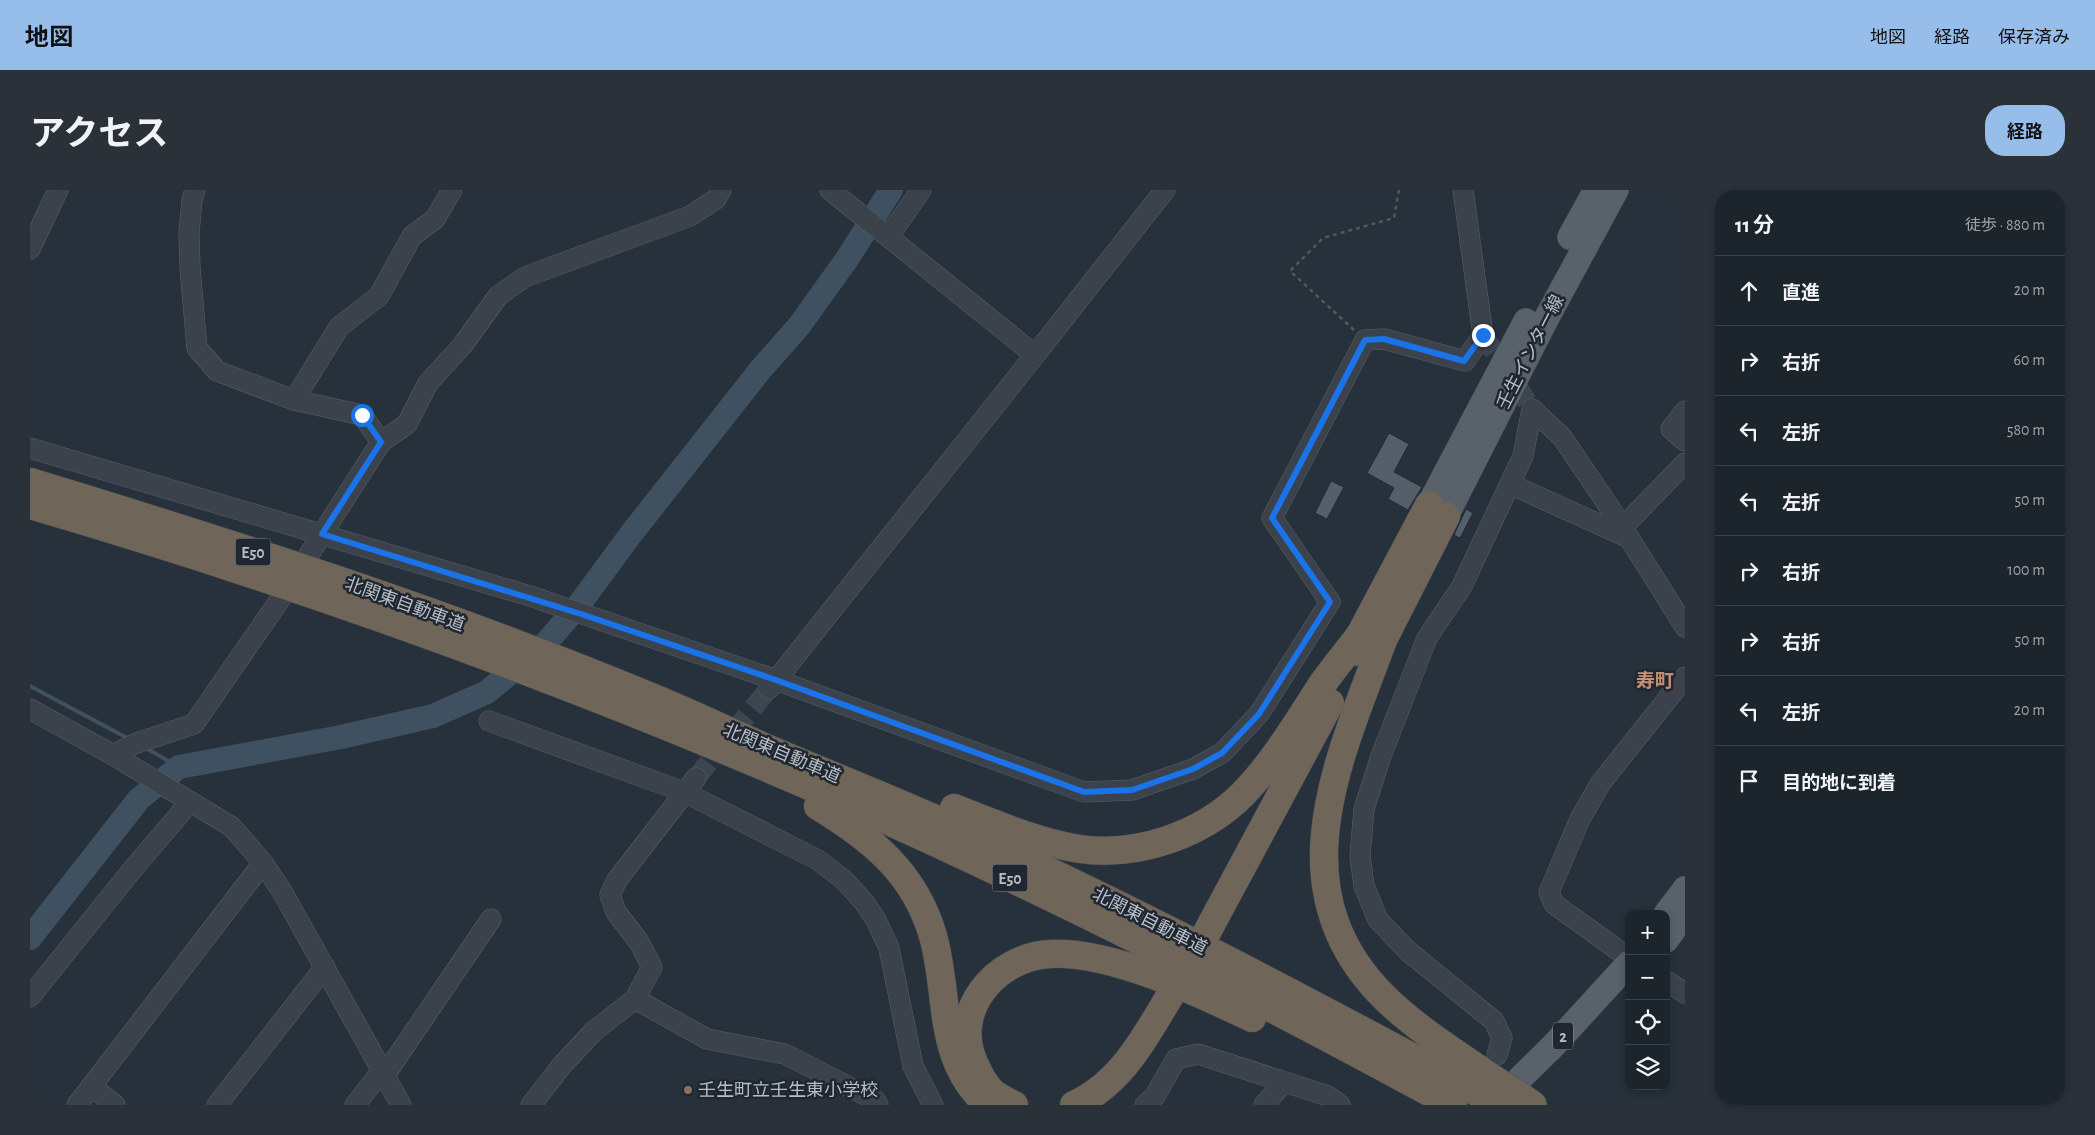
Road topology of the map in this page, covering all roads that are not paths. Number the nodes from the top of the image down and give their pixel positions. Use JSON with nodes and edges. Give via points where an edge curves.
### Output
{"nodes":[{"id":1,"x":58,"y":190,"type":"edge"},
{"id":2,"x":196,"y":190,"type":"edge"},
{"id":3,"x":452,"y":190,"type":"edge"},
{"id":4,"x":721,"y":190,"type":"edge"},
{"id":5,"x":830,"y":190,"type":"edge"},
{"id":6,"x":921,"y":190,"type":"edge"},
{"id":7,"x":1164,"y":190,"type":"edge"},
{"id":8,"x":1463,"y":190,"type":"edge"},
{"id":9,"x":1596,"y":190,"type":"edge"},
{"id":10,"x":1616,"y":190,"type":"edge"},
{"id":11,"x":884,"y":232,"type":"junction"},
{"id":12,"x":30,"y":249,"type":"edge"},
{"id":13,"x":1035,"y":355,"type":"junction"},
{"id":14,"x":294,"y":400,"type":"junction"},
{"id":15,"x":1685,"y":411,"type":"edge"},
{"id":16,"x":1685,"y":441,"type":"edge"},
{"id":17,"x":381,"y":442,"type":"junction"},
{"id":18,"x":30,"y":448,"type":"edge"},
{"id":19,"x":1685,"y":463,"type":"edge"},
{"id":20,"x":30,"y":482,"type":"edge"},
{"id":21,"x":1510,"y":484,"type":"junction"},
{"id":22,"x":30,"y":506,"type":"edge"},
{"id":23,"x":1438,"y":510,"type":"junction"},
{"id":24,"x":1625,"y":533,"type":"junction"},
{"id":25,"x":322,"y":534,"type":"junction"},
{"id":26,"x":308,"y":556,"type":"dead end"},
{"id":27,"x":281,"y":598,"type":"dead end"},
{"id":28,"x":1683,"y":620,"type":"edge"},
{"id":29,"x":464,"y":637,"type":"junction"},
{"id":30,"x":1372,"y":637,"type":"junction"},
{"id":31,"x":559,"y":673,"type":"junction"},
{"id":32,"x":1685,"y":677,"type":"edge"},
{"id":33,"x":772,"y":686,"type":"junction"},
{"id":34,"x":657,"y":699,"type":"junction"},
{"id":35,"x":30,"y":709,"type":"edge"},
{"id":36,"x":489,"y":720,"type":"dead end"},
{"id":37,"x":114,"y":755,"type":"junction"},
{"id":38,"x":690,"y":785,"type":"junction"},
{"id":39,"x":190,"y":802,"type":"junction"},
{"id":40,"x":263,"y":863,"type":"junction"},
{"id":41,"x":1685,"y":890,"type":"edge"},
{"id":42,"x":1669,"y":910,"type":"edge"},
{"id":43,"x":1685,"y":914,"type":"edge"},
{"id":44,"x":491,"y":919,"type":"dead end"},
{"id":45,"x":1670,"y":935,"type":"edge"},
{"id":46,"x":1211,"y":937,"type":"dead end"},
{"id":47,"x":1625,"y":955,"type":"edge"},
{"id":48,"x":325,"y":967,"type":"junction"},
{"id":49,"x":1625,"y":968,"type":"edge"},
{"id":50,"x":1670,"y":984,"type":"edge"},
{"id":51,"x":1625,"y":992,"type":"edge"},
{"id":52,"x":1685,"y":993,"type":"edge"},
{"id":53,"x":30,"y":997,"type":"edge"},
{"id":54,"x":634,"y":999,"type":"junction"},
{"id":55,"x":381,"y":1072,"type":"junction"},
{"id":56,"x":1284,"y":1082,"type":"junction"},
{"id":57,"x":91,"y":1086,"type":"junction"},
{"id":58,"x":1481,"y":1086,"type":"edge"},
{"id":59,"x":1147,"y":1104,"type":"edge"},
{"id":60,"x":78,"y":1105,"type":"edge"},
{"id":61,"x":115,"y":1105,"type":"edge"},
{"id":62,"x":218,"y":1105,"type":"edge"},
{"id":63,"x":355,"y":1105,"type":"edge"},
{"id":64,"x":400,"y":1105,"type":"edge"},
{"id":65,"x":531,"y":1105,"type":"edge"},
{"id":66,"x":878,"y":1105,"type":"edge"},
{"id":67,"x":933,"y":1105,"type":"edge"},
{"id":68,"x":988,"y":1105,"type":"edge"},
{"id":69,"x":1014,"y":1105,"type":"edge"},
{"id":70,"x":1074,"y":1105,"type":"edge"},
{"id":71,"x":1099,"y":1105,"type":"edge"},
{"id":72,"x":1264,"y":1105,"type":"edge"},
{"id":73,"x":1340,"y":1105,"type":"edge"},
{"id":74,"x":1433,"y":1105,"type":"edge"},
{"id":75,"x":1499,"y":1105,"type":"edge"},
{"id":76,"x":1517,"y":1105,"type":"edge"},
{"id":77,"x":1533,"y":1105,"type":"edge"}],
"edges":[{"from":1,"to":12,"type":"street"},
{"from":2,"to":14,"type":"street","via":[[189,233],[197,348],[217,371]]},
{"from":3,"to":14,"type":"street","via":[[435,219],[412,236],[379,296],[339,327]]},
{"from":4,"to":17,"type":"street","via":[[716,199],[690,216],[525,277],[498,296],[462,346],[428,383],[407,424]]},
{"from":5,"to":11,"type":"street"},
{"from":6,"to":11,"type":"street"},
{"from":7,"to":13,"type":"street"},
{"from":8,"to":33,"type":"street","via":[[1483,335],[1464,361],[1384,339],[1365,340],[1272,518],[1330,602],[1259,714],[1222,753],[1193,769],[1132,790],[1084,792]]},
{"from":9,"to":23,"type":"main road","name":"壬生インター線"},
{"from":10,"to":23,"type":"main road","name":"壬生インター線"},
{"from":11,"to":13,"type":"street"},
{"from":13,"to":33,"type":"street"},
{"from":14,"to":17,"type":"street","via":[[362,415]]},
{"from":15,"to":16,"type":"street","via":[[1672,429]]},
{"from":17,"to":25,"type":"street"},
{"from":18,"to":25,"type":"street"},
{"from":19,"to":24,"type":"street"},
{"from":20,"to":29,"type":"highway","name":"北関東自動車道","number":"E50","via":[[348,583]]},
{"from":21,"to":24,"type":"street"},
{"from":21,"to":24,"type":"street","via":[[1523,456],[1532,409],[1562,437]]},
{"from":21,"to":58,"type":"street","via":[[1462,586],[1427,638],[1364,809],[1360,856],[1364,886],[1378,920],[1409,952],[1494,1021],[1502,1038]]},
{"from":22,"to":29,"type":"highway","name":"北関東自動車道","number":"E50"},
{"from":23,"to":30,"type":"highway"},
{"from":24,"to":28,"type":"street"},
{"from":25,"to":26,"type":"street"},
{"from":25,"to":33,"type":"street","via":[[530,596]]},
{"from":27,"to":37,"type":"street","via":[[194,724],[134,744]]},
{"from":29,"to":31,"type":"highway","name":"北関東自動車道","number":"E50"},
{"from":30,"to":34,"type":"highway","via":[[1322,686],[1243,794],[1223,811],[1185,834],[1124,850],[1081,849],[1024,835],[767,735]]},
{"from":30,"to":46,"type":"highway","via":[[1335,694]]},
{"from":30,"to":58,"type":"highway","via":[[1359,704],[1334,783],[1322,847],[1328,903],[1351,957],[1381,994]]},
{"from":31,"to":34,"type":"highway","name":"北関東自動車道","number":"E50"},
{"from":31,"to":58,"type":"highway","name":"北関東自動車道","number":"E50","via":[[977,862],[1232,988]]},
{"from":31,"to":68,"type":"highway","via":[[643,729],[814,804],[849,825],[883,853],[900,871],[924,912],[939,961],[955,1060],[977,1095]]},
{"from":32,"to":47,"type":"street","via":[[1600,784],[1580,819],[1549,892],[1554,904]]},
{"from":34,"to":58,"type":"highway","name":"北関東自動車道","number":"E50","via":[[986,842]]},
{"from":35,"to":37,"type":"street"},
{"from":36,"to":38,"type":"street"},
{"from":37,"to":39,"type":"street"},
{"from":38,"to":54,"type":"street","via":[[617,880],[610,895],[616,912],[639,942],[652,967]]},
{"from":38,"to":67,"type":"street","via":[[818,860],[844,880],[864,902],[889,948],[913,1066]]},
{"from":39,"to":40,"type":"street","via":[[232,827]]},
{"from":39,"to":53,"type":"street"},
{"from":40,"to":48,"type":"street"},
{"from":40,"to":57,"type":"street"},
{"from":41,"to":42,"type":"main road"},
{"from":43,"to":45,"type":"main road"},
{"from":44,"to":55,"type":"street","via":[[389,1069]]},
{"from":48,"to":55,"type":"street"},
{"from":48,"to":62,"type":"street"},
{"from":49,"to":58,"type":"main road","number":"2","via":[[1517,1083]]},
{"from":50,"to":52,"type":"street"},
{"from":51,"to":76,"type":"main road","number":"2"},
{"from":54,"to":65,"type":"street","via":[[594,1031]]},
{"from":54,"to":66,"type":"street","via":[[707,1039],[786,1054],[875,1100]]},
{"from":55,"to":63,"type":"street"},
{"from":55,"to":64,"type":"street"},
{"from":56,"to":59,"type":"street","via":[[1198,1054],[1176,1059]]},
{"from":56,"to":72,"type":"street"},
{"from":56,"to":73,"type":"street","via":[[1328,1096]]},
{"from":57,"to":60,"type":"street"},
{"from":57,"to":61,"type":"street"},
{"from":58,"to":75,"type":"highway","name":"北関東自動車道","number":"E50","bridge":true},
{"from":58,"to":77,"type":"highway","bridge":true},
{"from":69,"to":74,"type":"highway","via":[[992,1091],[980,1077],[967,1038],[968,1020],[978,997],[993,977],[1028,958],[1050,954],[1108,960],[1143,972],[1232,1008]]},
{"from":70,"to":71,"type":"highway","via":[[1116,1077],[1176,997],[1142,1063],[1128,1082]]}]}
